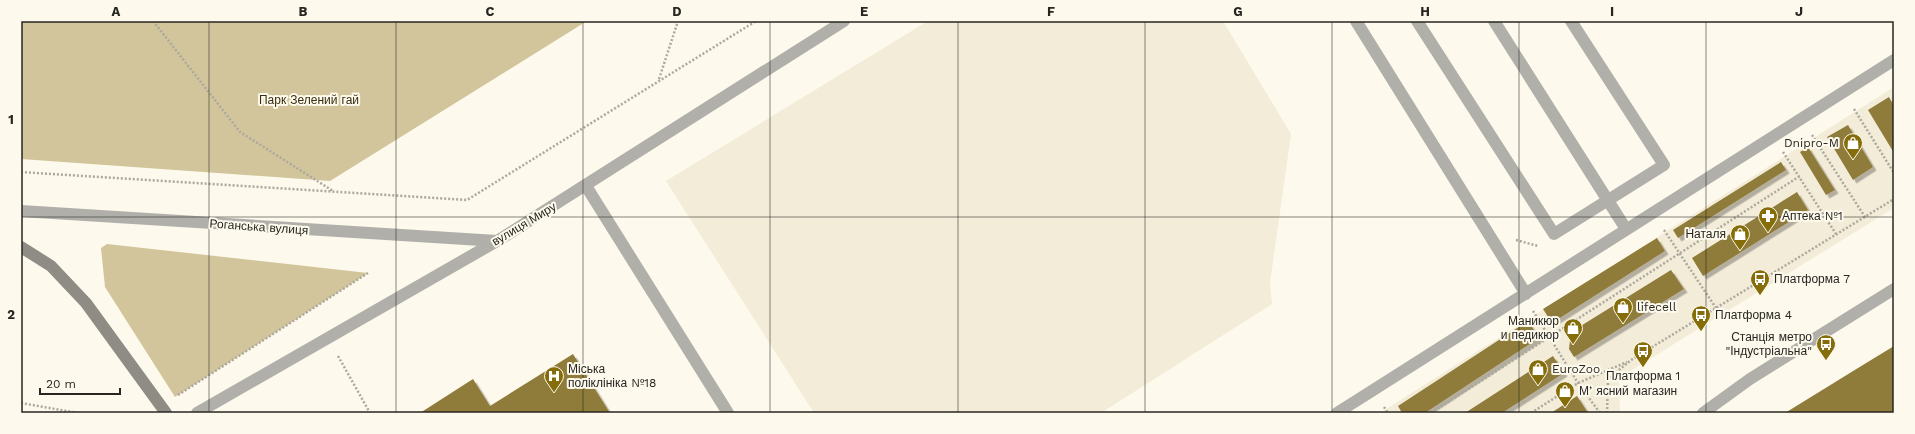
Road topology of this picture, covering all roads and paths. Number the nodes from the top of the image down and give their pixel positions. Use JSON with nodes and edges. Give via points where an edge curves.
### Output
{"nodes":[{"id":1,"x":153,"y":21,"type":"edge"},
{"id":2,"x":678,"y":21,"type":"edge"},
{"id":3,"x":756,"y":21,"type":"edge"},
{"id":4,"x":844,"y":21,"type":"edge"},
{"id":5,"x":1356,"y":21,"type":"edge"},
{"id":6,"x":1417,"y":21,"type":"edge"},
{"id":7,"x":1494,"y":21,"type":"edge"},
{"id":8,"x":1571,"y":21,"type":"edge"},
{"id":9,"x":1894,"y":60,"type":"edge"},
{"id":10,"x":659,"y":80,"type":"junction"},
{"id":11,"x":1850,"y":103,"type":"dead end"},
{"id":12,"x":1809,"y":130,"type":"dead end"},
{"id":13,"x":1780,"y":148,"type":"dead end"},
{"id":14,"x":21,"y":172,"type":"edge"},
{"id":15,"x":1894,"y":173,"type":"edge"},
{"id":16,"x":1800,"y":176,"type":"junction"},
{"id":17,"x":586,"y":186,"type":"junction"},
{"id":18,"x":334,"y":192,"type":"junction"},
{"id":19,"x":1894,"y":199,"type":"edge"},
{"id":20,"x":1608,"y":200,"type":"junction"},
{"id":21,"x":21,"y":211,"type":"edge"},
{"id":22,"x":1865,"y":217,"type":"junction"},
{"id":23,"x":1660,"y":224,"type":"dead end"},
{"id":24,"x":1626,"y":229,"type":"junction"},
{"id":25,"x":1836,"y":234,"type":"junction"},
{"id":26,"x":497,"y":241,"type":"junction"},
{"id":27,"x":21,"y":247,"type":"edge"},
{"id":28,"x":1678,"y":252,"type":"junction"},
{"id":29,"x":368,"y":273,"type":"dead end"},
{"id":30,"x":1894,"y":290,"type":"edge"},
{"id":31,"x":1526,"y":294,"type":"junction"},
{"id":32,"x":1530,"y":307,"type":"dead end"},
{"id":33,"x":1716,"y":308,"type":"junction"},
{"id":34,"x":1549,"y":337,"type":"junction"},
{"id":35,"x":337,"y":355,"type":"dead end"},
{"id":36,"x":1631,"y":360,"type":"junction"},
{"id":37,"x":1578,"y":383,"type":"junction"},
{"id":38,"x":175,"y":396,"type":"dead end"},
{"id":39,"x":21,"y":402,"type":"edge"},
{"id":40,"x":78,"y":413,"type":"edge"},
{"id":41,"x":166,"y":413,"type":"edge"},
{"id":42,"x":197,"y":413,"type":"edge"},
{"id":43,"x":370,"y":413,"type":"edge"},
{"id":44,"x":728,"y":413,"type":"edge"},
{"id":45,"x":1337,"y":413,"type":"edge"},
{"id":46,"x":1431,"y":413,"type":"edge"},
{"id":47,"x":1531,"y":413,"type":"edge"},
{"id":48,"x":1600,"y":413,"type":"edge"},
{"id":49,"x":1607,"y":413,"type":"edge"},
{"id":50,"x":1703,"y":413,"type":"edge"}],
"edges":[{"from":1,"to":18,"type":"path","via":[[240,132]]},
{"from":2,"to":10,"type":"path"},
{"from":3,"to":10,"type":"path"},
{"from":4,"to":17,"type":"street","name":"вулиця Миру"},
{"from":5,"to":31,"type":"street"},
{"from":6,"to":20,"type":"street","via":[[1554,234]]},
{"from":7,"to":20,"type":"street"},
{"from":8,"to":20,"type":"street","via":[[1664,165]]},
{"from":9,"to":24,"type":"street"},
{"from":10,"to":18,"type":"path","via":[[467,200]]},
{"from":11,"to":15,"type":"path"},
{"from":12,"to":22,"type":"path"},
{"from":13,"to":16,"type":"path"},
{"from":14,"to":18,"type":"path"},
{"from":16,"to":25,"type":"path"},
{"from":16,"to":28,"type":"path"},
{"from":17,"to":26,"type":"street","name":"вулиця Миру"},
{"from":17,"to":44,"type":"street"},
{"from":19,"to":22,"type":"path"},
{"from":20,"to":24,"type":"street"},
{"from":21,"to":26,"type":"street","name":"Роганська вулиця"},
{"from":22,"to":25,"type":"path"},
{"from":23,"to":28,"type":"path"},
{"from":24,"to":31,"type":"street"},
{"from":25,"to":33,"type":"path"},
{"from":26,"to":42,"type":"street","name":"вулиця Миру"},
{"from":27,"to":41,"type":"main road","via":[[51,266],[86,303]]},
{"from":28,"to":33,"type":"path"},
{"from":28,"to":34,"type":"path"},
{"from":29,"to":38,"type":"path"},
{"from":30,"to":50,"type":"street","via":[[1750,379]]},
{"from":31,"to":45,"type":"street"},
{"from":32,"to":34,"type":"path"},
{"from":33,"to":36,"type":"path"},
{"from":34,"to":37,"type":"path"},
{"from":34,"to":46,"type":"path"},
{"from":35,"to":43,"type":"path"},
{"from":36,"to":37,"type":"path"},
{"from":36,"to":49,"type":"path","via":[[1608,379]]},
{"from":37,"to":47,"type":"path"},
{"from":37,"to":48,"type":"path"},
{"from":39,"to":40,"type":"path"}]}
